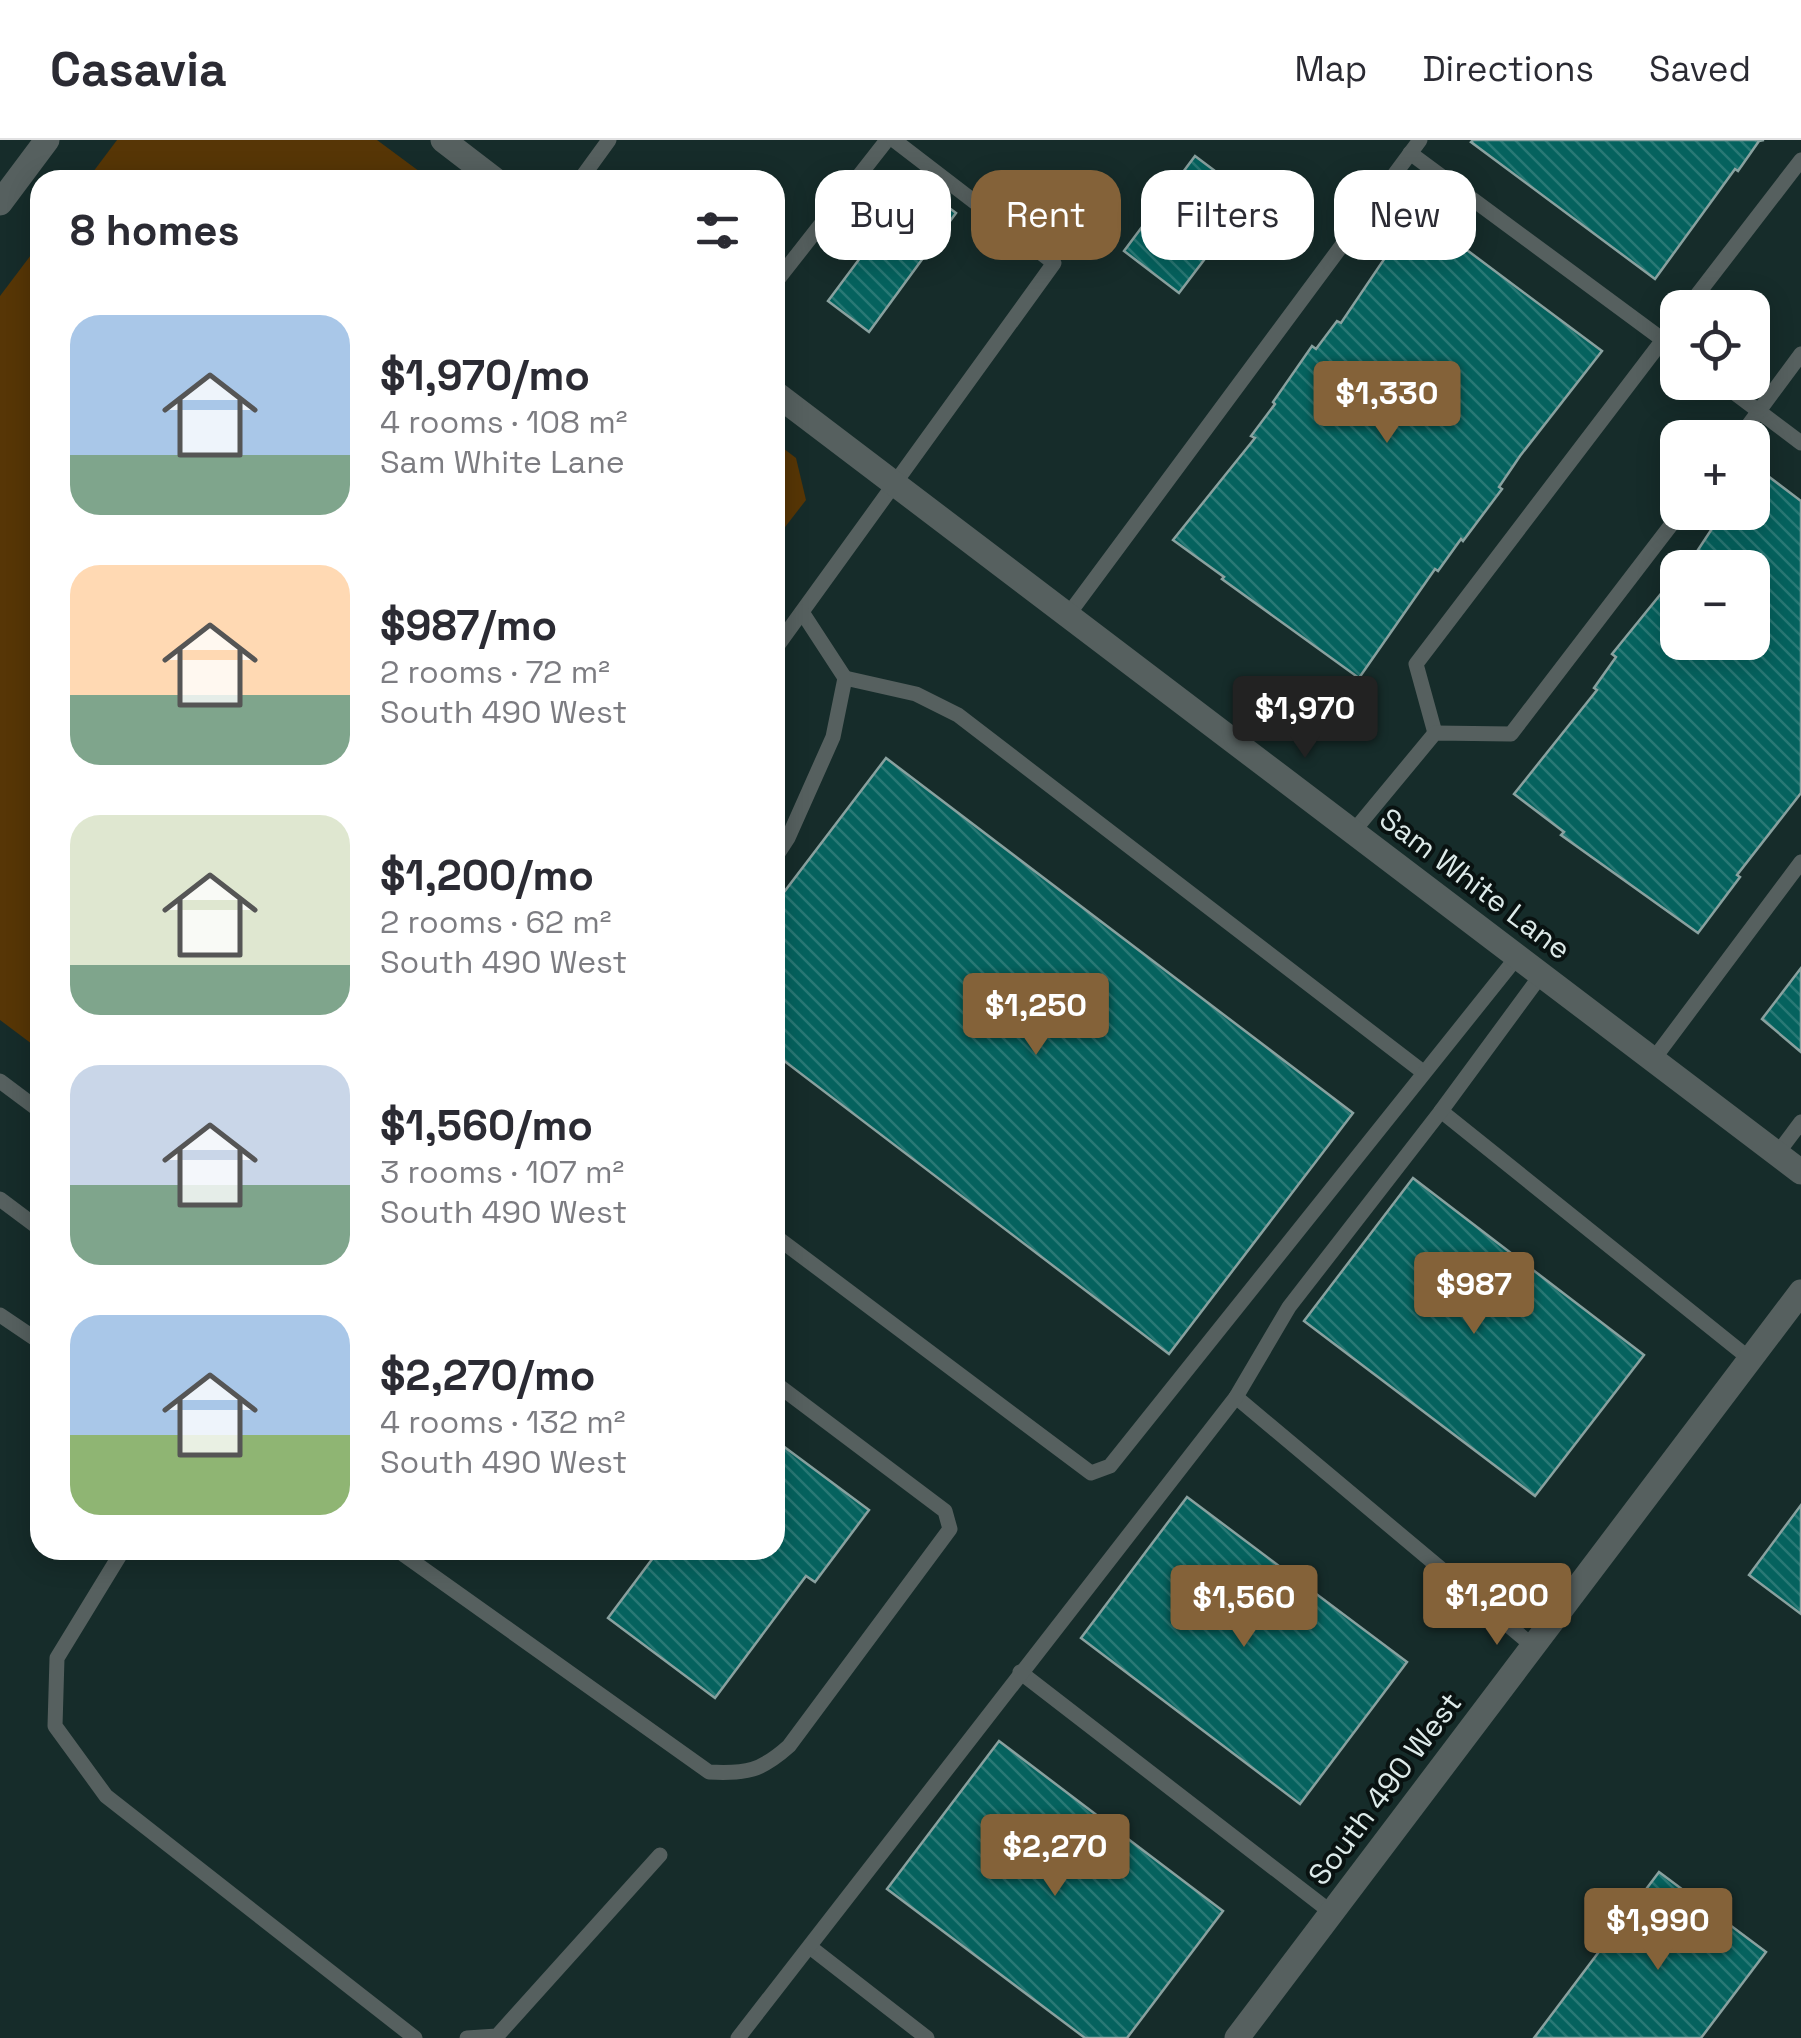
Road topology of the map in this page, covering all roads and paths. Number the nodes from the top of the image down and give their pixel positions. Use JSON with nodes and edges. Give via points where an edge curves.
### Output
{"nodes":[{"id":1,"x":46,"y":140,"type":"edge"},
{"id":2,"x":443,"y":140,"type":"edge"},
{"id":3,"x":609,"y":140,"type":"edge"},
{"id":4,"x":891,"y":140,"type":"edge"},
{"id":5,"x":1415,"y":147,"type":"edge"},
{"id":6,"x":1801,"y":160,"type":"edge"},
{"id":7,"x":483,"y":170,"type":"edge"},
{"id":8,"x":587,"y":170,"type":"edge"},
{"id":9,"x":0,"y":203,"type":"edge"},
{"id":10,"x":785,"y":272,"type":"edge"},
{"id":11,"x":1702,"y":290,"type":"edge"},
{"id":12,"x":1660,"y":338,"type":"edge"},
{"id":13,"x":1660,"y":343,"type":"edge"},
{"id":14,"x":1801,"y":354,"type":"edge"},
{"id":15,"x":1743,"y":400,"type":"edge"},
{"id":16,"x":785,"y":401,"type":"edge"},
{"id":17,"x":1758,"y":412,"type":"junction"},
{"id":18,"x":1752,"y":420,"type":"edge"},
{"id":19,"x":1801,"y":443,"type":"edge"},
{"id":20,"x":895,"y":484,"type":"junction"},
{"id":21,"x":1667,"y":530,"type":"edge"},
{"id":22,"x":802,"y":612,"type":"junction"},
{"id":23,"x":1068,"y":616,"type":"junction"},
{"id":24,"x":785,"y":635,"type":"edge"},
{"id":25,"x":845,"y":678,"type":"junction"},
{"id":26,"x":1435,"y":734,"type":"junction"},
{"id":27,"x":1353,"y":832,"type":"junction"},
{"id":28,"x":785,"y":843,"type":"edge"},
{"id":29,"x":1801,"y":862,"type":"edge"},
{"id":30,"x":1517,"y":957,"type":"junction"},
{"id":31,"x":1541,"y":975,"type":"junction"},
{"id":32,"x":1653,"y":1060,"type":"junction"},
{"id":33,"x":1424,"y":1072,"type":"junction"},
{"id":34,"x":0,"y":1080,"type":"edge"},
{"id":35,"x":30,"y":1103,"type":"edge"},
{"id":36,"x":1441,"y":1111,"type":"junction"},
{"id":37,"x":1801,"y":1122,"type":"edge"},
{"id":38,"x":1776,"y":1154,"type":"junction"},
{"id":39,"x":1801,"y":1172,"type":"edge"},
{"id":40,"x":0,"y":1199,"type":"edge"},
{"id":41,"x":30,"y":1222,"type":"edge"},
{"id":42,"x":785,"y":1243,"type":"edge"},
{"id":43,"x":1801,"y":1292,"type":"edge"},
{"id":44,"x":0,"y":1315,"type":"edge"},
{"id":45,"x":30,"y":1335,"type":"edge"},
{"id":46,"x":1750,"y":1358,"type":"junction"},
{"id":47,"x":785,"y":1390,"type":"edge"},
{"id":48,"x":1236,"y":1397,"type":"junction"},
{"id":49,"x":117,"y":1560,"type":"edge"},
{"id":50,"x":410,"y":1560,"type":"edge"},
{"id":51,"x":1533,"y":1646,"type":"junction"},
{"id":52,"x":1020,"y":1672,"type":"junction"},
{"id":53,"x":660,"y":1855,"type":"dead end"},
{"id":54,"x":1332,"y":1913,"type":"junction"},
{"id":55,"x":810,"y":1947,"type":"junction"},
{"id":56,"x":415,"y":2038,"type":"edge"},
{"id":57,"x":466,"y":2038,"type":"edge"},
{"id":58,"x":738,"y":2038,"type":"edge"},
{"id":59,"x":927,"y":2038,"type":"edge"},
{"id":60,"x":1238,"y":2038,"type":"edge"}],
"edges":[{"from":1,"to":9,"type":"street"},
{"from":2,"to":7,"type":"street"},
{"from":3,"to":8,"type":"lane"},
{"from":4,"to":10,"type":"lane"},
{"from":4,"to":20,"type":"lane","via":[[1054,263]]},
{"from":5,"to":12,"type":"lane"},
{"from":5,"to":23,"type":"lane"},
{"from":6,"to":11,"type":"lane"},
{"from":13,"to":26,"type":"lane","via":[[1416,664]]},
{"from":14,"to":17,"type":"lane"},
{"from":15,"to":17,"type":"lane"},
{"from":16,"to":20,"type":"street","name":"Sam White Lane"},
{"from":17,"to":18,"type":"lane"},
{"from":17,"to":19,"type":"lane"},
{"from":20,"to":22,"type":"lane"},
{"from":20,"to":23,"type":"street","name":"Sam White Lane"},
{"from":21,"to":26,"type":"lane","via":[[1511,734]]},
{"from":22,"to":24,"type":"lane"},
{"from":22,"to":25,"type":"lane"},
{"from":23,"to":27,"type":"street","name":"Sam White Lane"},
{"from":25,"to":28,"type":"lane","via":[[833,737]]},
{"from":25,"to":33,"type":"lane","via":[[916,694],[958,714]]},
{"from":26,"to":27,"type":"lane"},
{"from":27,"to":30,"type":"street","name":"Sam White Lane"},
{"from":29,"to":32,"type":"lane"},
{"from":30,"to":31,"type":"street","name":"Sam White Lane"},
{"from":30,"to":33,"type":"lane"},
{"from":31,"to":32,"type":"street","name":"Sam White Lane"},
{"from":31,"to":36,"type":"lane"},
{"from":32,"to":38,"type":"street","name":"Sam White Lane"},
{"from":33,"to":42,"type":"lane","via":[[1110,1466],[1092,1473]]},
{"from":34,"to":35,"type":"lane"},
{"from":36,"to":46,"type":"lane"},
{"from":36,"to":48,"type":"lane","via":[[1289,1307]]},
{"from":37,"to":38,"type":"lane"},
{"from":38,"to":39,"type":"street","name":"Sam White Lane"},
{"from":40,"to":41,"type":"lane"},
{"from":43,"to":46,"type":"street","name":"South 490 West"},
{"from":44,"to":45,"type":"lane"},
{"from":46,"to":51,"type":"street","name":"South 490 West"},
{"from":47,"to":50,"type":"lane","via":[[945,1511],[950,1530],[789,1746],[766,1766],[738,1774],[709,1772]]},
{"from":48,"to":51,"type":"lane"},
{"from":48,"to":52,"type":"lane"},
{"from":49,"to":56,"type":"lane","via":[[57,1658],[54,1726],[106,1796]]},
{"from":51,"to":54,"type":"street","name":"South 490 West"},
{"from":52,"to":54,"type":"lane"},
{"from":52,"to":55,"type":"lane"},
{"from":53,"to":57,"type":"lane","via":[[497,2036]]},
{"from":54,"to":60,"type":"street","name":"South 490 West"},
{"from":55,"to":58,"type":"lane"},
{"from":55,"to":59,"type":"lane"}]}
